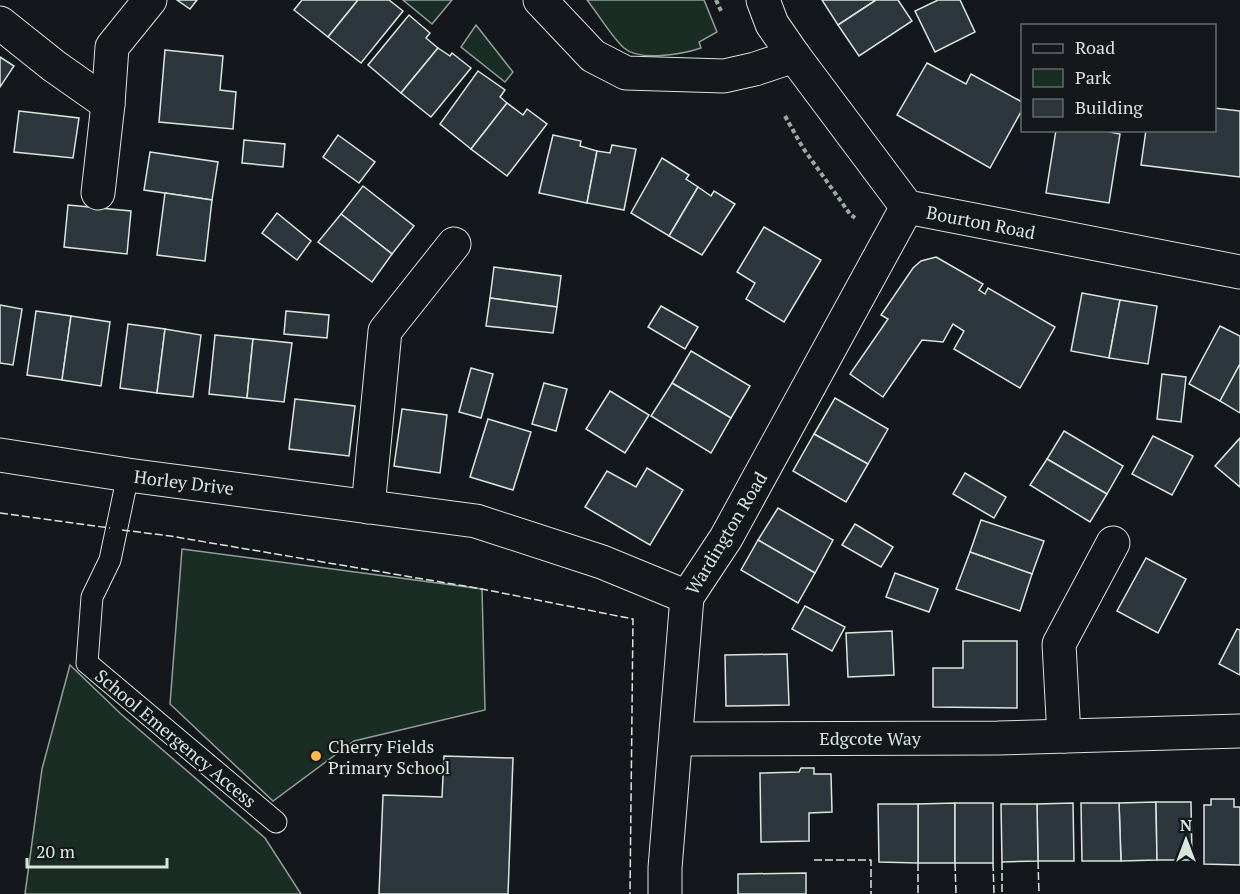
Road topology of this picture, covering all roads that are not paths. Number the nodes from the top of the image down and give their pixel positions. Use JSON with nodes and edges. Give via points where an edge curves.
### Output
{"nodes":[{"id":1,"x":150,"y":0,"type":"edge"},
{"id":2,"x":540,"y":0,"type":"edge"},
{"id":3,"x":763,"y":0,"type":"edge"},
{"id":4,"x":0,"y":23,"type":"edge"},
{"id":5,"x":794,"y":56,"type":"junction"},
{"id":6,"x":108,"y":104,"type":"junction"},
{"id":7,"x":98,"y":193,"type":"dead end"},
{"id":8,"x":907,"y":207,"type":"junction"},
{"id":9,"x":454,"y":244,"type":"dead end"},
{"id":10,"x":1240,"y":272,"type":"edge"},
{"id":11,"x":0,"y":455,"type":"edge"},
{"id":12,"x":128,"y":475,"type":"junction"},
{"id":13,"x":368,"y":507,"type":"junction"},
{"id":14,"x":1113,"y":543,"type":"dead end"},
{"id":15,"x":687,"y":597,"type":"junction"},
{"id":16,"x":1240,"y":731,"type":"edge"},
{"id":17,"x":1064,"y":736,"type":"junction"},
{"id":18,"x":676,"y":739,"type":"junction"},
{"id":19,"x":276,"y":822,"type":"dead end"},
{"id":20,"x":665,"y":894,"type":"edge"}],
"edges":[{"from":1,"to":6,"type":"street","via":[[112,47]]},
{"from":2,"to":5,"type":"street","via":[[593,56],[626,73],[724,76]]},
{"from":3,"to":5,"type":"street","name":"Bourton Road","via":[[772,24]]},
{"from":4,"to":6,"type":"street"},
{"from":5,"to":8,"type":"street","name":"Bourton Road"},
{"from":6,"to":7,"type":"street"},
{"from":8,"to":10,"type":"street","name":"Bourton Road"},
{"from":8,"to":15,"type":"street","name":"Wardington Road","via":[[726,538]]},
{"from":9,"to":13,"type":"street","via":[[385,331]]},
{"from":11,"to":12,"type":"street","name":"Horley Drive"},
{"from":12,"to":13,"type":"street","name":"Horley Drive"},
{"from":12,"to":19,"type":"lane","name":"School Emergency Access","via":[[110,560],[92,597],[87,663]]},
{"from":13,"to":15,"type":"street","name":"Horley Drive","via":[[476,521],[602,562]]},
{"from":14,"to":17,"type":"street","via":[[1059,644]]},
{"from":15,"to":18,"type":"street","name":"Wardington Road"},
{"from":16,"to":17,"type":"street","name":"Edgcote Way"},
{"from":17,"to":18,"type":"street","name":"Edgcote Way"},
{"from":18,"to":20,"type":"street","name":"Wardington Road"}]}
